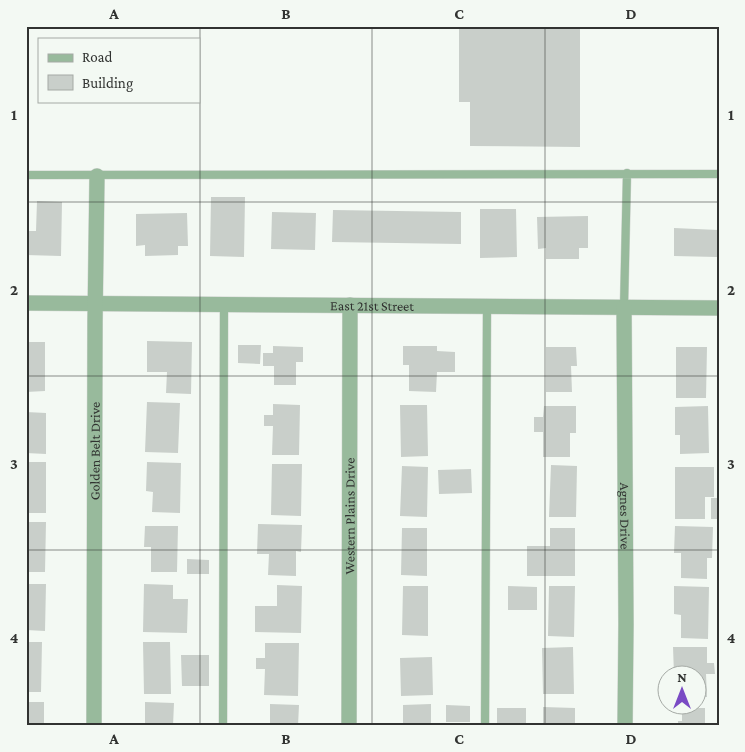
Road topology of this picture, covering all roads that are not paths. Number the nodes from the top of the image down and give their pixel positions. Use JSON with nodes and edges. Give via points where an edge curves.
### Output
{"nodes":[{"id":1,"x":627,"y":173,"type":"junction"},
{"id":2,"x":719,"y":174,"type":"edge"},
{"id":3,"x":26,"y":175,"type":"edge"},
{"id":4,"x":97,"y":176,"type":"junction"},
{"id":5,"x":26,"y":303,"type":"edge"},
{"id":6,"x":95,"y":304,"type":"junction"},
{"id":7,"x":224,"y":304,"type":"junction"},
{"id":8,"x":350,"y":306,"type":"junction"},
{"id":9,"x":487,"y":306,"type":"junction"},
{"id":10,"x":624,"y":307,"type":"junction"},
{"id":11,"x":719,"y":308,"type":"edge"},
{"id":12,"x":94,"y":726,"type":"edge"},
{"id":13,"x":223,"y":726,"type":"edge"},
{"id":14,"x":349,"y":726,"type":"edge"},
{"id":15,"x":485,"y":726,"type":"edge"},
{"id":16,"x":626,"y":726,"type":"edge"}],
"edges":[{"from":1,"to":2,"type":"lane"},
{"from":1,"to":4,"type":"lane"},
{"from":1,"to":10,"type":"lane"},
{"from":3,"to":4,"type":"lane"},
{"from":4,"to":6,"type":"street","name":"Golden Belt Drive"},
{"from":5,"to":6,"type":"street","name":"East 21st Street"},
{"from":6,"to":7,"type":"street","name":"East 21st Street"},
{"from":6,"to":12,"type":"street","name":"Golden Belt Drive"},
{"from":7,"to":8,"type":"street","name":"East 21st Street"},
{"from":7,"to":13,"type":"lane"},
{"from":8,"to":9,"type":"street","name":"East 21st Street"},
{"from":8,"to":14,"type":"street","name":"Western Plains Drive"},
{"from":9,"to":10,"type":"street","name":"East 21st Street"},
{"from":9,"to":15,"type":"lane"},
{"from":10,"to":11,"type":"street","name":"East 21st Street"},
{"from":10,"to":16,"type":"street","name":"Agnes Drive"}]}
